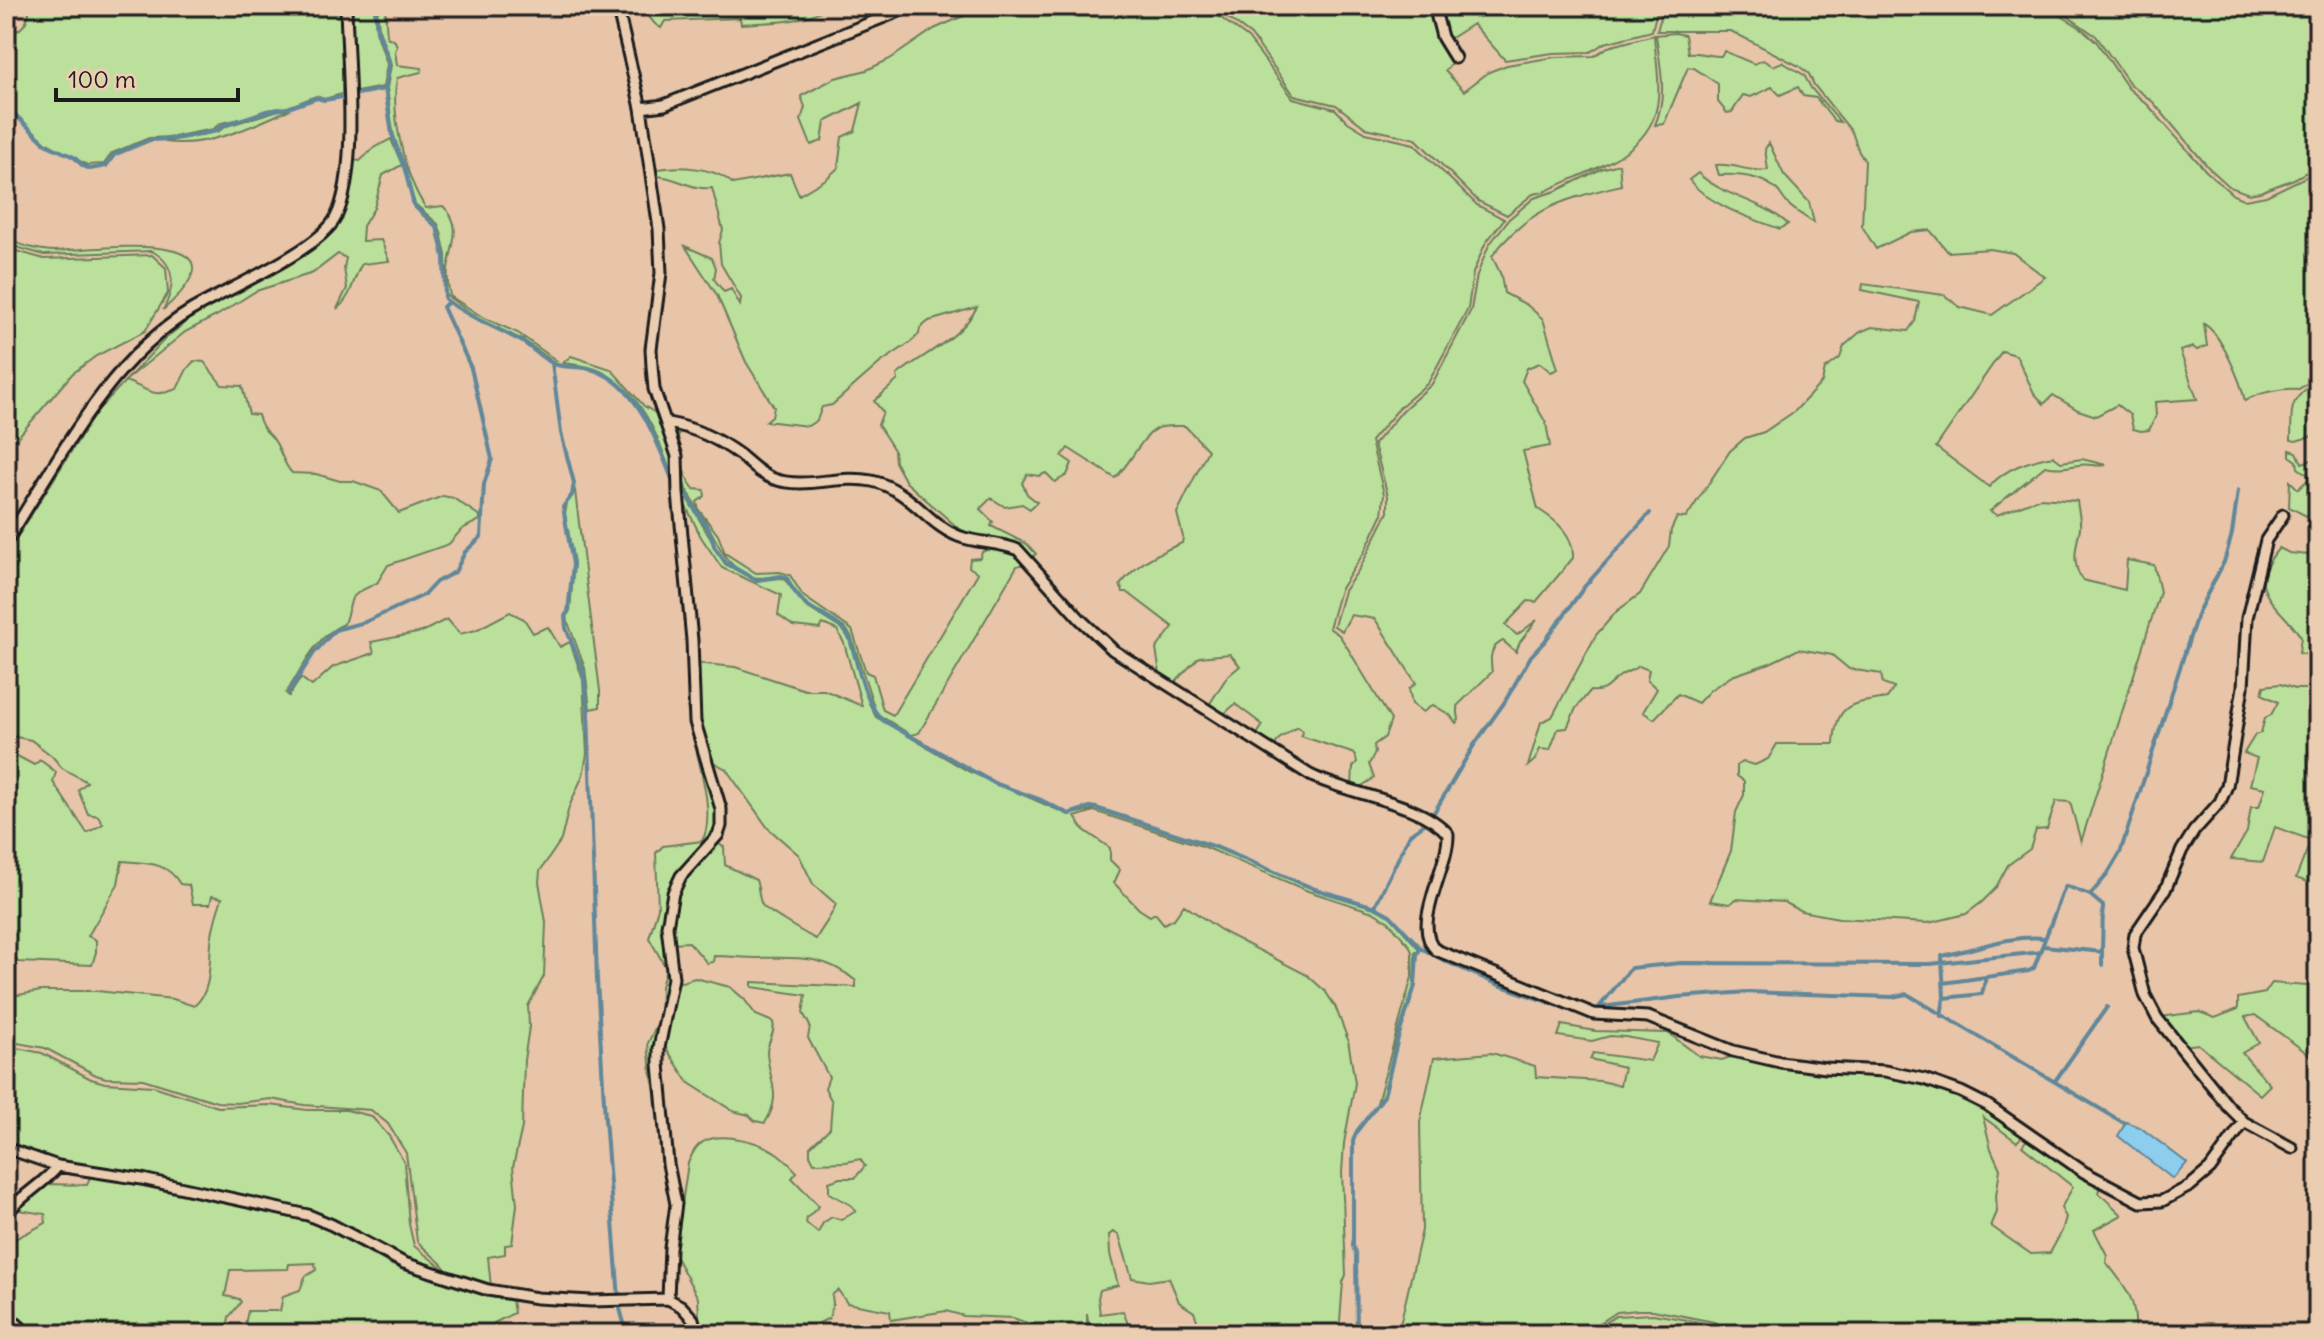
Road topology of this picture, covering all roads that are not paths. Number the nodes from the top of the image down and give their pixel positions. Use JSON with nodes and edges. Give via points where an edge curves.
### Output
{"nodes":[{"id":1,"x":346,"y":6,"type":"edge"},
{"id":2,"x":617,"y":6,"type":"edge"},
{"id":3,"x":912,"y":6,"type":"edge"},
{"id":4,"x":1434,"y":6,"type":"edge"},
{"id":5,"x":1455,"y":58,"type":"dead end"},
{"id":6,"x":641,"y":108,"type":"junction"},
{"id":7,"x":668,"y":423,"type":"junction"},
{"id":8,"x":2283,"y":515,"type":"dead end"},
{"id":9,"x":6,"y":542,"type":"edge"},
{"id":10,"x":2244,"y":1122,"type":"junction"},
{"id":11,"x":6,"y":1148,"type":"edge"},
{"id":12,"x":2292,"y":1148,"type":"dead end"},
{"id":13,"x":58,"y":1166,"type":"junction"},
{"id":14,"x":6,"y":1214,"type":"edge"},
{"id":15,"x":668,"y":1299,"type":"junction"},
{"id":16,"x":6,"y":1314,"type":"edge"},
{"id":17,"x":28,"y":1334,"type":"edge"},
{"id":18,"x":697,"y":1334,"type":"edge"}],
"edges":[{"from":1,"to":9,"type":"street","via":[[347,181],[325,234],[190,311],[147,345],[92,408]]},
{"from":2,"to":6,"type":"street"},
{"from":3,"to":6,"type":"street","via":[[664,105]]},
{"from":4,"to":5,"type":"street","via":[[1442,37]]},
{"from":6,"to":7,"type":"street","via":[[661,252],[653,378]]},
{"from":7,"to":10,"type":"street","via":[[714,437],[769,478],[874,481],[895,488],[957,536],[1018,550],[1113,650],[1310,775],[1443,828],[1448,834],[1446,857],[1425,930],[1436,950],[1594,1014],[1648,1017],[1733,1051],[1780,1062],[1885,1071],[1961,1092],[2084,1172],[2141,1202],[2162,1201],[2190,1186],[2210,1169]]},
{"from":7,"to":15,"type":"street","via":[[677,456],[695,722],[719,797],[721,826],[681,876],[667,926],[673,978],[659,1064],[676,1204]]},
{"from":8,"to":10,"type":"street","via":[[2266,540],[2247,618],[2243,687],[2227,786],[2182,850],[2165,890],[2135,934],[2133,948],[2157,1018]]},
{"from":10,"to":12,"type":"street"},
{"from":11,"to":13,"type":"street"},
{"from":13,"to":14,"type":"street"},
{"from":13,"to":15,"type":"street","via":[[308,1215],[404,1263],[488,1290],[577,1301]]},
{"from":15,"to":18,"type":"street","via":[[693,1319]]},
{"from":16,"to":17,"type":"street"}]}
